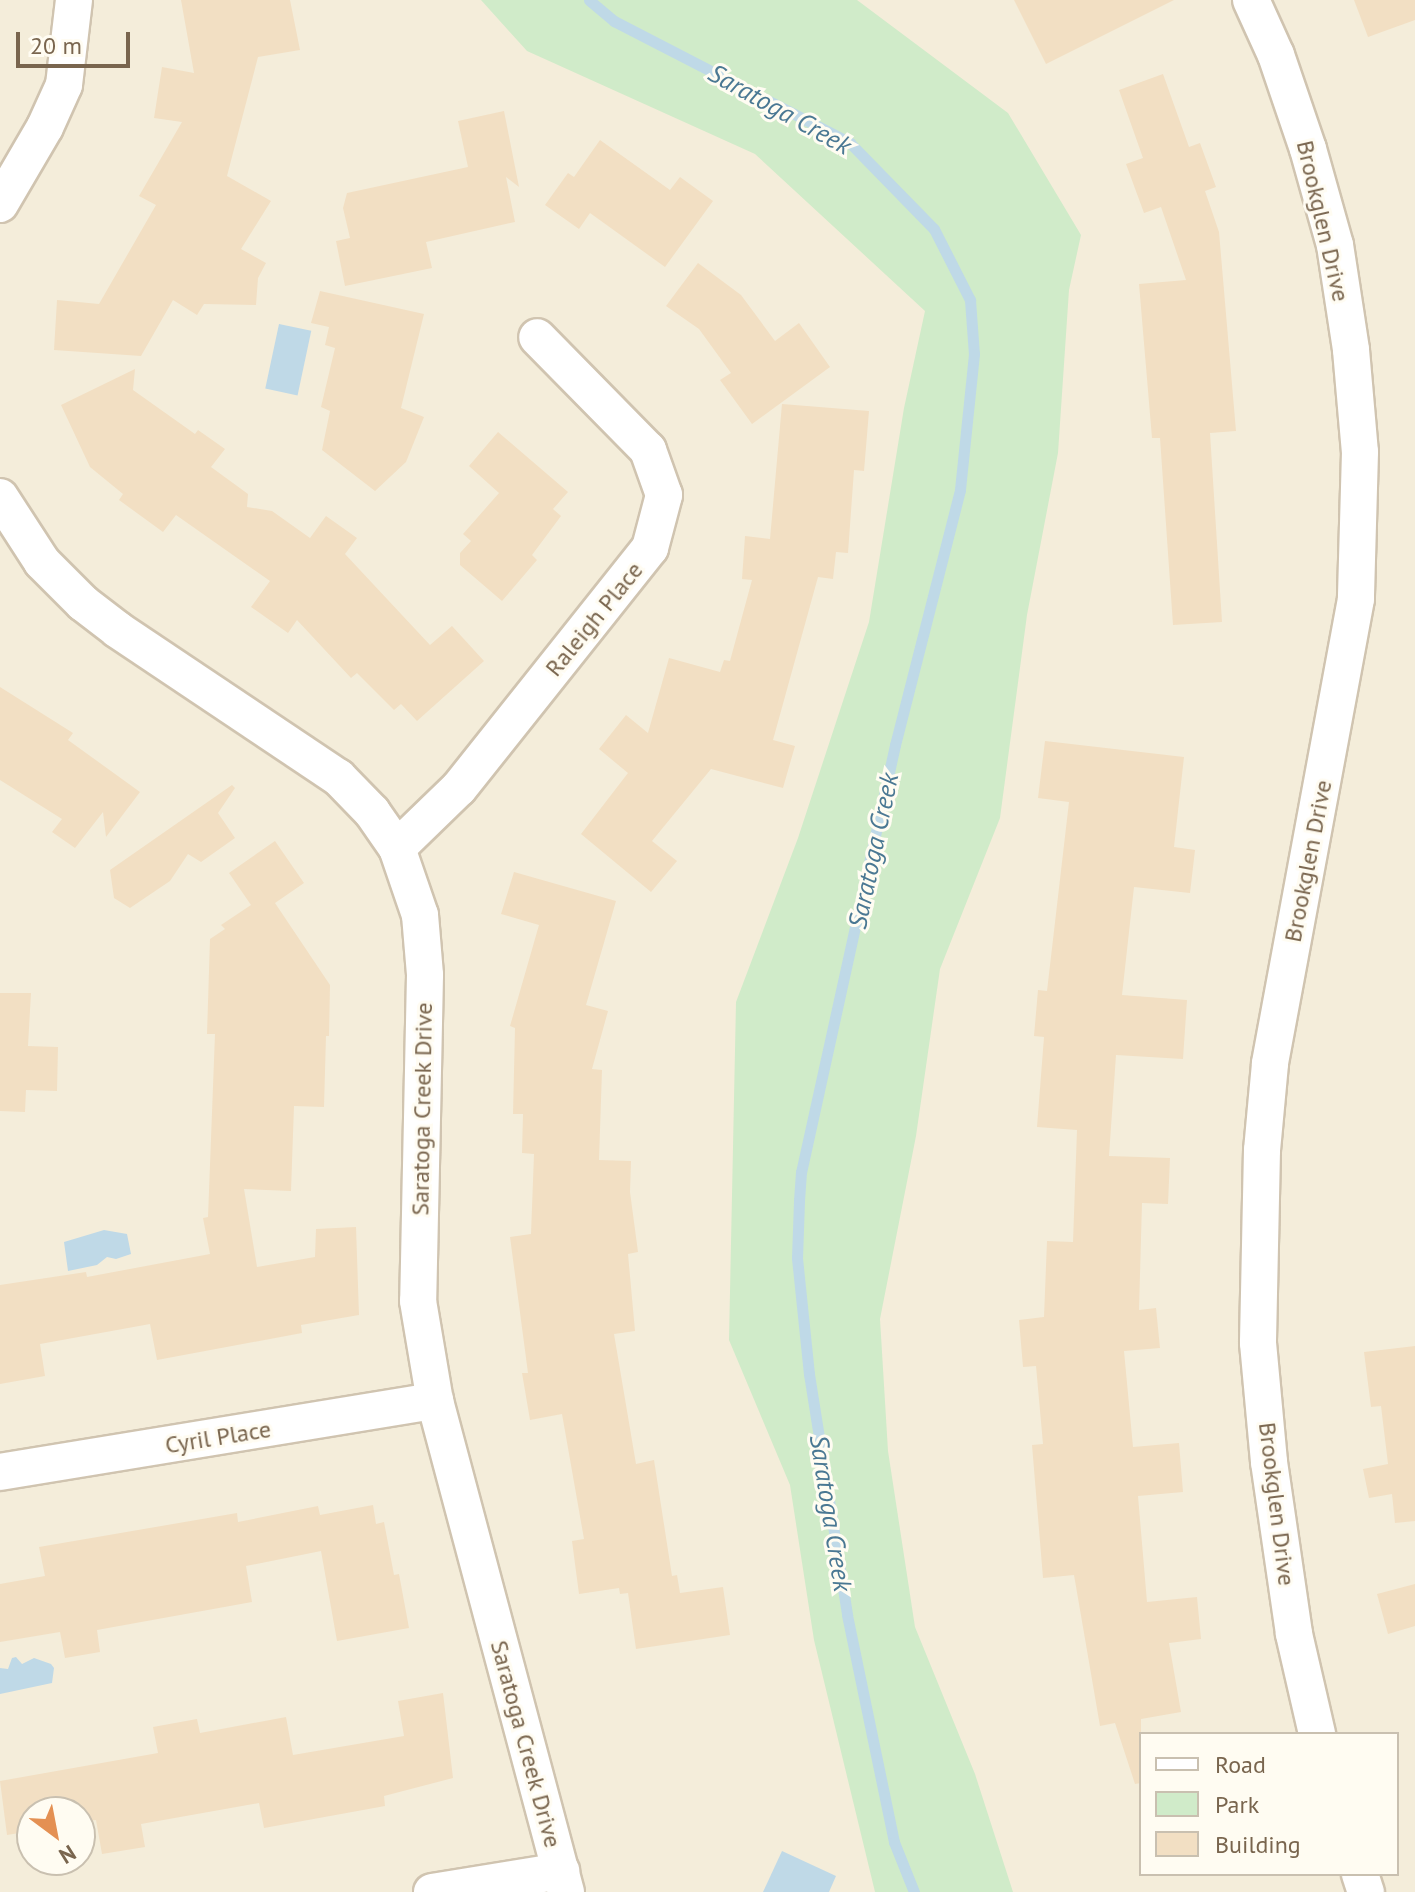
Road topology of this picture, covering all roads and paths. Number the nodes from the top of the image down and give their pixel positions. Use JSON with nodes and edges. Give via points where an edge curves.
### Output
{"nodes":[{"id":1,"x":74,"y":0,"type":"edge"},
{"id":2,"x":1251,"y":0,"type":"edge"},
{"id":3,"x":0,"y":204,"type":"edge"},
{"id":4,"x":537,"y":337,"type":"dead end"},
{"id":5,"x":0,"y":497,"type":"edge"},
{"id":6,"x":397,"y":848,"type":"junction"},
{"id":7,"x":435,"y":1401,"type":"junction"},
{"id":8,"x":0,"y":1472,"type":"edge"},
{"id":9,"x":1317,"y":1732,"type":"edge"},
{"id":10,"x":563,"y":1882,"type":"edge"},
{"id":11,"x":432,"y":1892,"type":"edge"}],
"edges":[{"from":1,"to":3,"type":"street","via":[[64,85]]},
{"from":2,"to":9,"type":"street","name":"Brookglen Drive","via":[[1276,55],[1335,245],[1360,452],[1356,599],[1270,1064],[1262,1150],[1262,1387],[1294,1634]]},
{"from":4,"to":6,"type":"street","name":"Raleigh Place","via":[[648,450],[664,495],[650,548],[459,788]]},
{"from":5,"to":6,"type":"street","name":"Saratoga Creek Drive","via":[[42,562],[83,603],[338,777]]},
{"from":6,"to":7,"type":"street","name":"Saratoga Creek Drive","via":[[420,915],[425,975],[418,1301]]},
{"from":7,"to":8,"type":"street","name":"Cyril Place"},
{"from":7,"to":10,"type":"street","name":"Saratoga Creek Drive"},
{"from":10,"to":11,"type":"street"}]}
